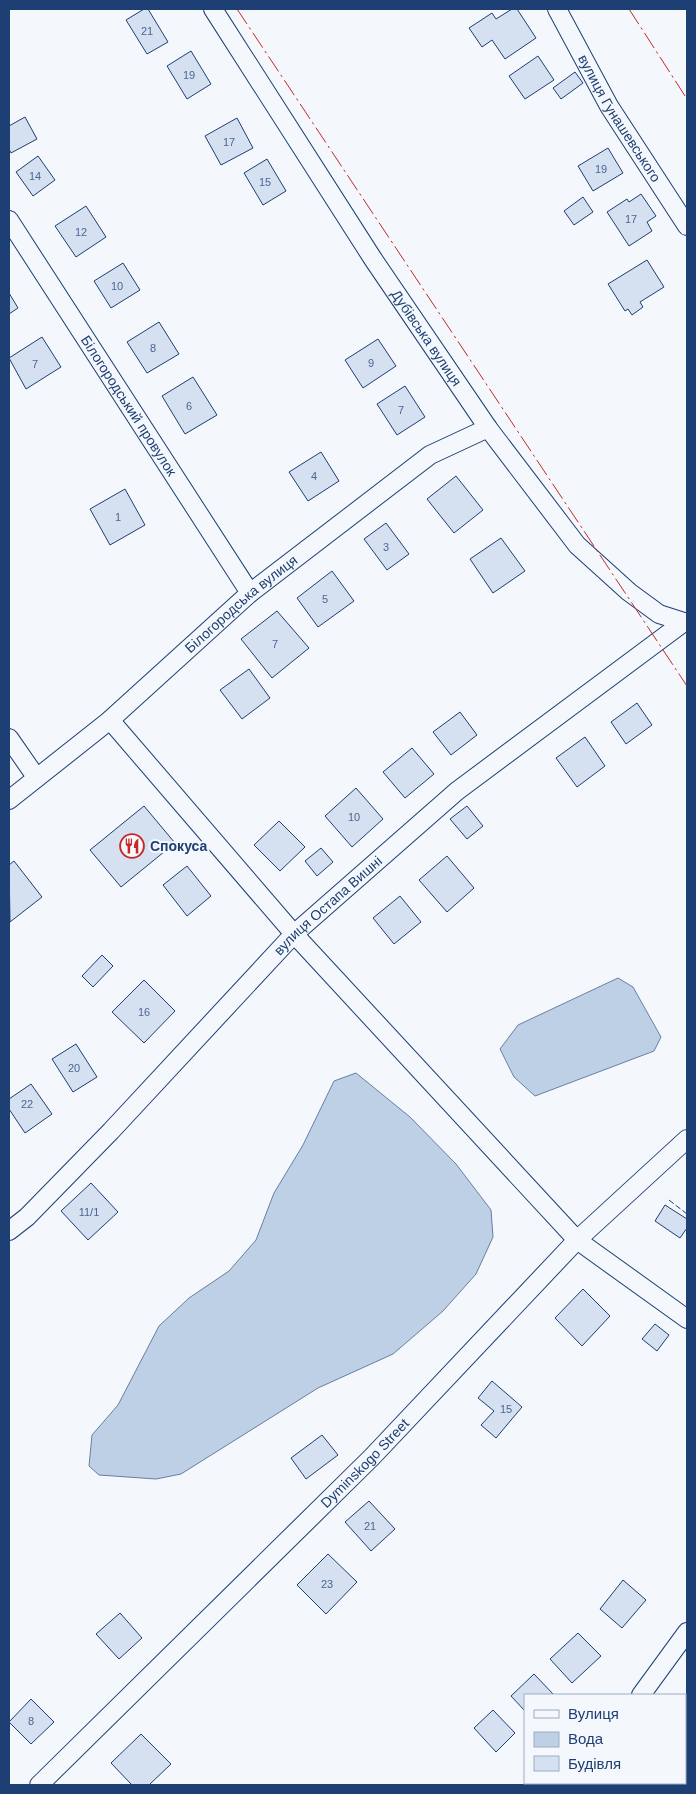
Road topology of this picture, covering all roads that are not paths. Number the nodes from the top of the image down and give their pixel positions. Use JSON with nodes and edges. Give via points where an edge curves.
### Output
{"nodes":[{"id":1,"x":213,"y":9,"type":"edge"},
{"id":2,"x":557,"y":9,"type":"edge"},
{"id":3,"x":9,"y":220,"type":"edge"},
{"id":4,"x":687,"y":226,"type":"edge"},
{"id":5,"x":488,"y":428,"type":"junction"},
{"id":6,"x":250,"y":593,"type":"junction"},
{"id":7,"x":686,"y":623,"type":"edge"},
{"id":8,"x":110,"y":720,"type":"junction"},
{"id":9,"x":9,"y":738,"type":"edge"},
{"id":10,"x":36,"y":777,"type":"junction"},
{"id":11,"x":9,"y":800,"type":"edge"},
{"id":12,"x":294,"y":934,"type":"junction"},
{"id":13,"x":687,"y":1138,"type":"edge"},
{"id":14,"x":9,"y":1231,"type":"edge"},
{"id":15,"x":577,"y":1240,"type":"junction"},
{"id":16,"x":687,"y":1318,"type":"edge"},
{"id":17,"x":687,"y":1632,"type":"edge"},
{"id":18,"x":642,"y":1694,"type":"edge"},
{"id":19,"x":38,"y":1785,"type":"edge"}],
"edges":[{"from":1,"to":5,"type":"street","name":"Дубівська вулиця","via":[[373,259]]},
{"from":2,"to":4,"type":"street","name":"вулиця Гунашевського","via":[[609,106]]},
{"from":3,"to":6,"type":"street","name":"Білогородський провулок"},
{"from":5,"to":6,"type":"street","name":"Білогородська вулиця","via":[[430,455]]},
{"from":5,"to":7,"type":"street","name":"Дубівська вулиця","via":[[577,545],[659,614]]},
{"from":6,"to":8,"type":"street","name":"Білогородська вулиця"},
{"from":7,"to":12,"type":"street","name":"вулиця Остапа Вишні","via":[[457,791]]},
{"from":8,"to":10,"type":"street","name":"Білогородська вулиця"},
{"from":8,"to":12,"type":"street"},
{"from":9,"to":10,"type":"street"},
{"from":10,"to":11,"type":"street","name":"Білогородська вулиця"},
{"from":12,"to":14,"type":"street","name":"вулиця Остапа Вишні","via":[[111,1131],[27,1217]]},
{"from":12,"to":15,"type":"street"},
{"from":13,"to":15,"type":"street","name":"Dyminskogo Street"},
{"from":15,"to":16,"type":"street"},
{"from":15,"to":19,"type":"street","name":"Dyminskogo Street","via":[[372,1458]]},
{"from":17,"to":18,"type":"street"}]}
